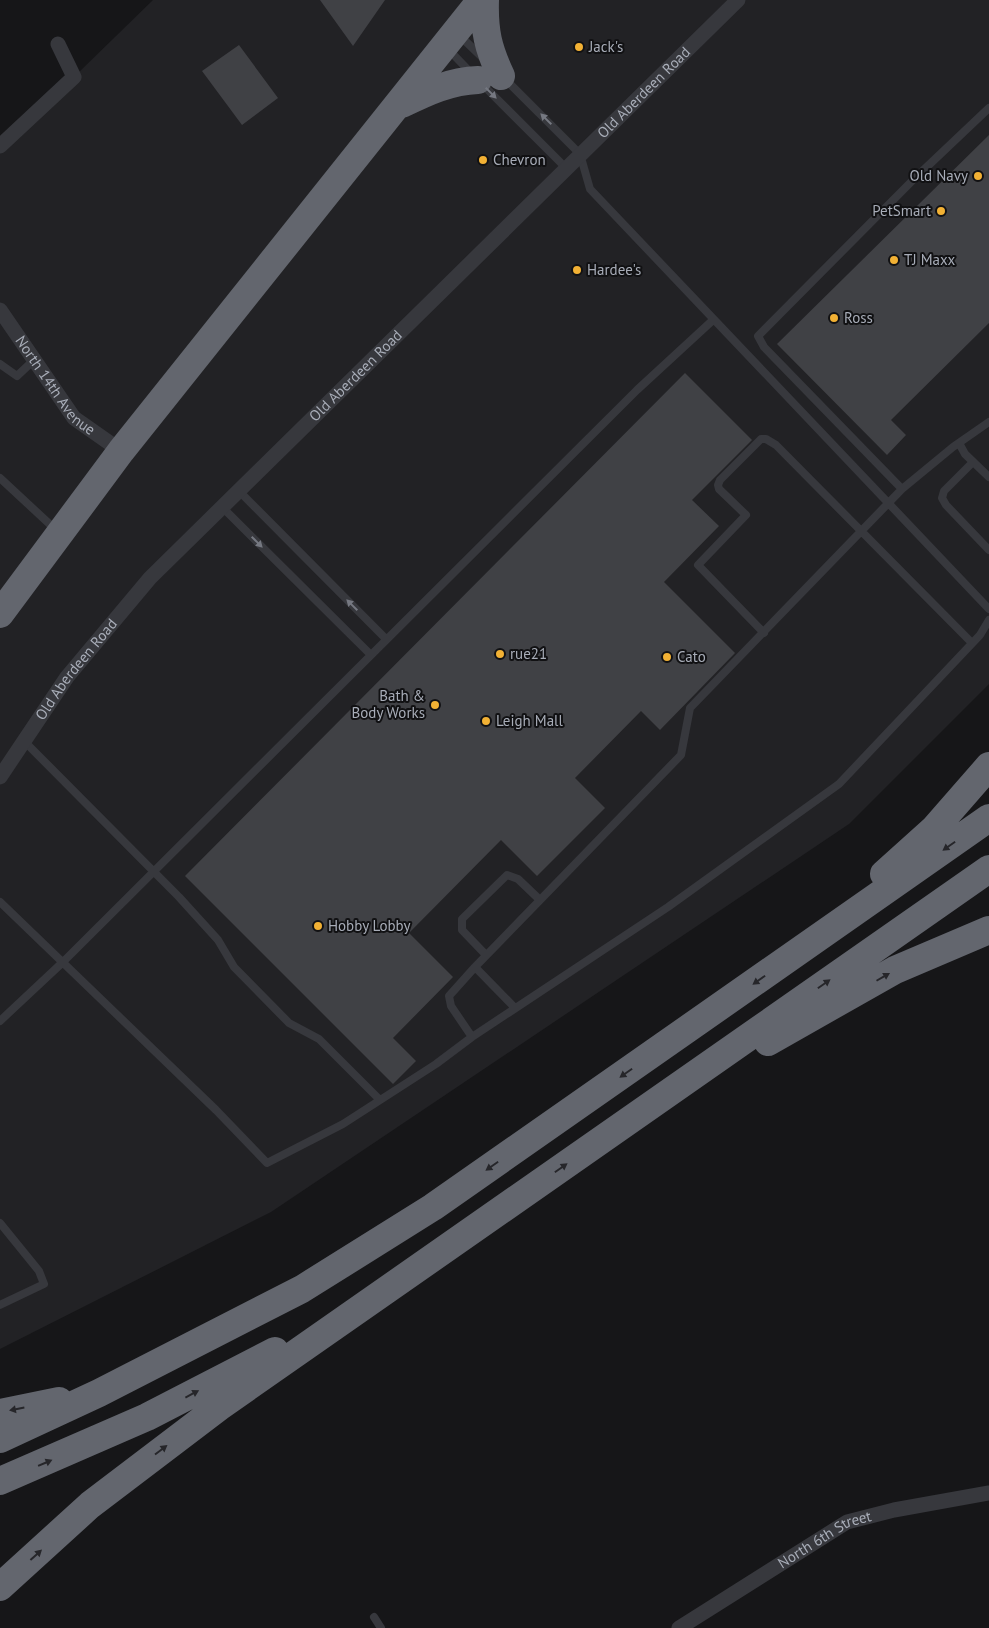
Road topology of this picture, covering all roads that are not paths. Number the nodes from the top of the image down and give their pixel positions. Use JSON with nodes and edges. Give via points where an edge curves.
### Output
{"nodes":[{"id":1,"x":481,"y":0,"type":"edge"},
{"id":2,"x":485,"y":0,"type":"edge"},
{"id":3,"x":738,"y":0,"type":"edge"},
{"id":4,"x":450,"y":39,"type":"junction"},
{"id":5,"x":58,"y":44,"type":"dead end"},
{"id":6,"x":490,"y":78,"type":"junction"},
{"id":7,"x":396,"y":107,"type":"junction"},
{"id":8,"x":989,"y":108,"type":"edge"},
{"id":9,"x":0,"y":146,"type":"edge"},
{"id":10,"x":580,"y":154,"type":"junction"},
{"id":11,"x":566,"y":168,"type":"junction"},
{"id":12,"x":714,"y":320,"type":"junction"},
{"id":13,"x":3,"y":321,"type":"edge"},
{"id":14,"x":34,"y":360,"type":"junction"},
{"id":15,"x":0,"y":364,"type":"edge"},
{"id":16,"x":989,"y":422,"type":"edge"},
{"id":17,"x":959,"y":443,"type":"junction"},
{"id":18,"x":121,"y":451,"type":"junction"},
{"id":19,"x":973,"y":462,"type":"junction"},
{"id":20,"x":988,"y":474,"type":"edge"},
{"id":21,"x":0,"y":478,"type":"edge"},
{"id":22,"x":902,"y":489,"type":"junction"},
{"id":23,"x":239,"y":491,"type":"junction"},
{"id":24,"x":890,"y":503,"type":"junction"},
{"id":25,"x":222,"y":508,"type":"junction"},
{"id":26,"x":863,"y":532,"type":"junction"},
{"id":27,"x":60,"y":534,"type":"junction"},
{"id":28,"x":989,"y":550,"type":"edge"},
{"id":29,"x":989,"y":609,"type":"edge"},
{"id":30,"x":0,"y":614,"type":"edge"},
{"id":31,"x":989,"y":620,"type":"edge"},
{"id":32,"x":764,"y":633,"type":"junction"},
{"id":33,"x":386,"y":639,"type":"junction"},
{"id":34,"x":972,"y":643,"type":"junction"},
{"id":35,"x":371,"y":655,"type":"junction"},
{"id":36,"x":24,"y":741,"type":"junction"},
{"id":37,"x":989,"y":766,"type":"edge"},
{"id":38,"x":0,"y":777,"type":"edge"},
{"id":39,"x":989,"y":818,"type":"edge"},
{"id":40,"x":989,"y":869,"type":"edge"},
{"id":41,"x":154,"y":871,"type":"junction"},
{"id":42,"x":540,"y":900,"type":"junction"},
{"id":43,"x":0,"y":902,"type":"edge"},
{"id":44,"x":989,"y":930,"type":"edge"},
{"id":45,"x":486,"y":955,"type":"junction"},
{"id":46,"x":793,"y":956,"type":"junction"},
{"id":47,"x":63,"y":962,"type":"junction"},
{"id":48,"x":474,"y":968,"type":"junction"},
{"id":49,"x":515,"y":1008,"type":"junction"},
{"id":50,"x":0,"y":1021,"type":"edge"},
{"id":51,"x":472,"y":1037,"type":"junction"},
{"id":52,"x":380,"y":1100,"type":"junction"},
{"id":53,"x":656,"y":1101,"type":"junction"},
{"id":54,"x":0,"y":1223,"type":"edge"},
{"id":55,"x":464,"y":1236,"type":"junction"},
{"id":56,"x":0,"y":1305,"type":"edge"},
{"id":57,"x":99,"y":1393,"type":"junction"},
{"id":58,"x":0,"y":1413,"type":"edge"},
{"id":59,"x":0,"y":1439,"type":"edge"},
{"id":60,"x":0,"y":1481,"type":"edge"},
{"id":61,"x":989,"y":1493,"type":"edge"},
{"id":62,"x":0,"y":1588,"type":"edge"},
{"id":63,"x":374,"y":1617,"type":"dead end"},
{"id":64,"x":381,"y":1628,"type":"edge"},
{"id":65,"x":679,"y":1628,"type":"edge"}],
"edges":[{"from":1,"to":4,"type":"highway"},
{"from":2,"to":6,"type":"highway","via":[[484,30],[490,53]]},
{"from":3,"to":10,"type":"street","name":"Old Aberdeen Road"},
{"from":4,"to":6,"type":"lane"},
{"from":4,"to":6,"type":"lane"},
{"from":4,"to":7,"type":"highway"},
{"from":5,"to":9,"type":"street","via":[[74,77]]},
{"from":6,"to":7,"type":"highway","via":[[458,81],[434,88]]},
{"from":10,"to":6,"type":"lane","one_way":true},
{"from":6,"to":11,"type":"lane","one_way":true},
{"from":7,"to":18,"type":"highway"},
{"from":8,"to":22,"type":"lane","via":[[758,336],[764,347]]},
{"from":10,"to":11,"type":"street","name":"Old Aberdeen Road"},
{"from":10,"to":12,"type":"lane","via":[[590,189]]},
{"from":11,"to":23,"type":"street","name":"Old Aberdeen Road"},
{"from":12,"to":24,"type":"lane"},
{"from":12,"to":33,"type":"lane","via":[[637,390]]},
{"from":13,"to":14,"type":"street","name":"North 14th Avenue"},
{"from":14,"to":15,"type":"lane","via":[[17,376]]},
{"from":14,"to":18,"type":"street","name":"North 14th Avenue","via":[[74,418]]},
{"from":16,"to":17,"type":"lane"},
{"from":17,"to":19,"type":"lane"},
{"from":17,"to":22,"type":"lane"},
{"from":18,"to":27,"type":"highway"},
{"from":19,"to":20,"type":"lane"},
{"from":19,"to":28,"type":"lane","via":[[944,491],[942,498]]},
{"from":21,"to":27,"type":"lane"},
{"from":22,"to":24,"type":"lane"},
{"from":23,"to":25,"type":"street","name":"Old Aberdeen Road"},
{"from":33,"to":23,"type":"lane","one_way":true},
{"from":24,"to":26,"type":"lane"},
{"from":24,"to":29,"type":"lane"},
{"from":25,"to":35,"type":"lane","one_way":true},
{"from":25,"to":36,"type":"street","name":"Old Aberdeen Road","via":[[150,578],[68,677]]},
{"from":26,"to":32,"type":"lane"},
{"from":26,"to":32,"type":"lane","via":[[776,445],[766,439],[761,439],[720,480],[719,489],[746,515],[698,565]]},
{"from":26,"to":34,"type":"lane"},
{"from":27,"to":30,"type":"highway"},
{"from":31,"to":34,"type":"lane"},
{"from":32,"to":42,"type":"lane","via":[[690,708],[681,755]]},
{"from":33,"to":35,"type":"lane"},
{"from":34,"to":49,"type":"lane","via":[[839,784],[673,904]]},
{"from":35,"to":41,"type":"lane"},
{"from":36,"to":38,"type":"street","name":"Old Aberdeen Road"},
{"from":36,"to":41,"type":"lane"},
{"from":37,"to":46,"type":"highway","via":[[934,828]]},
{"from":39,"to":46,"type":"highway","one_way":true},
{"from":53,"to":40,"type":"highway","one_way":true},
{"from":41,"to":47,"type":"lane"},
{"from":41,"to":52,"type":"lane","via":[[218,940],[234,967],[276,1010],[289,1022],[319,1039]]},
{"from":42,"to":45,"type":"lane"},
{"from":42,"to":45,"type":"lane","via":[[518,879],[507,875],[470,910],[462,919],[462,930]]},
{"from":43,"to":47,"type":"lane"},
{"from":53,"to":44,"type":"highway","one_way":true,"via":[[813,1018],[895,970]]},
{"from":45,"to":48,"type":"lane"},
{"from":46,"to":57,"type":"highway","one_way":true,"via":[[433,1207],[302,1289]]},
{"from":47,"to":50,"type":"lane"},
{"from":47,"to":52,"type":"lane","via":[[267,1163],[343,1124]]},
{"from":48,"to":49,"type":"lane"},
{"from":48,"to":51,"type":"lane","via":[[449,996],[451,1006]]},
{"from":49,"to":51,"type":"lane"},
{"from":51,"to":52,"type":"lane"},
{"from":55,"to":53,"type":"highway","one_way":true},
{"from":54,"to":56,"type":"lane","via":[[38,1271],[44,1284]]},
{"from":60,"to":55,"type":"highway","one_way":true,"via":[[148,1417],[291,1342]]},
{"from":62,"to":55,"type":"highway","one_way":true,"via":[[90,1505],[152,1457]]},
{"from":57,"to":58,"type":"highway","one_way":true},
{"from":57,"to":59,"type":"highway"},
{"from":61,"to":65,"type":"street","name":"North 6th Street","via":[[847,1522]]},
{"from":63,"to":64,"type":"lane"}]}
